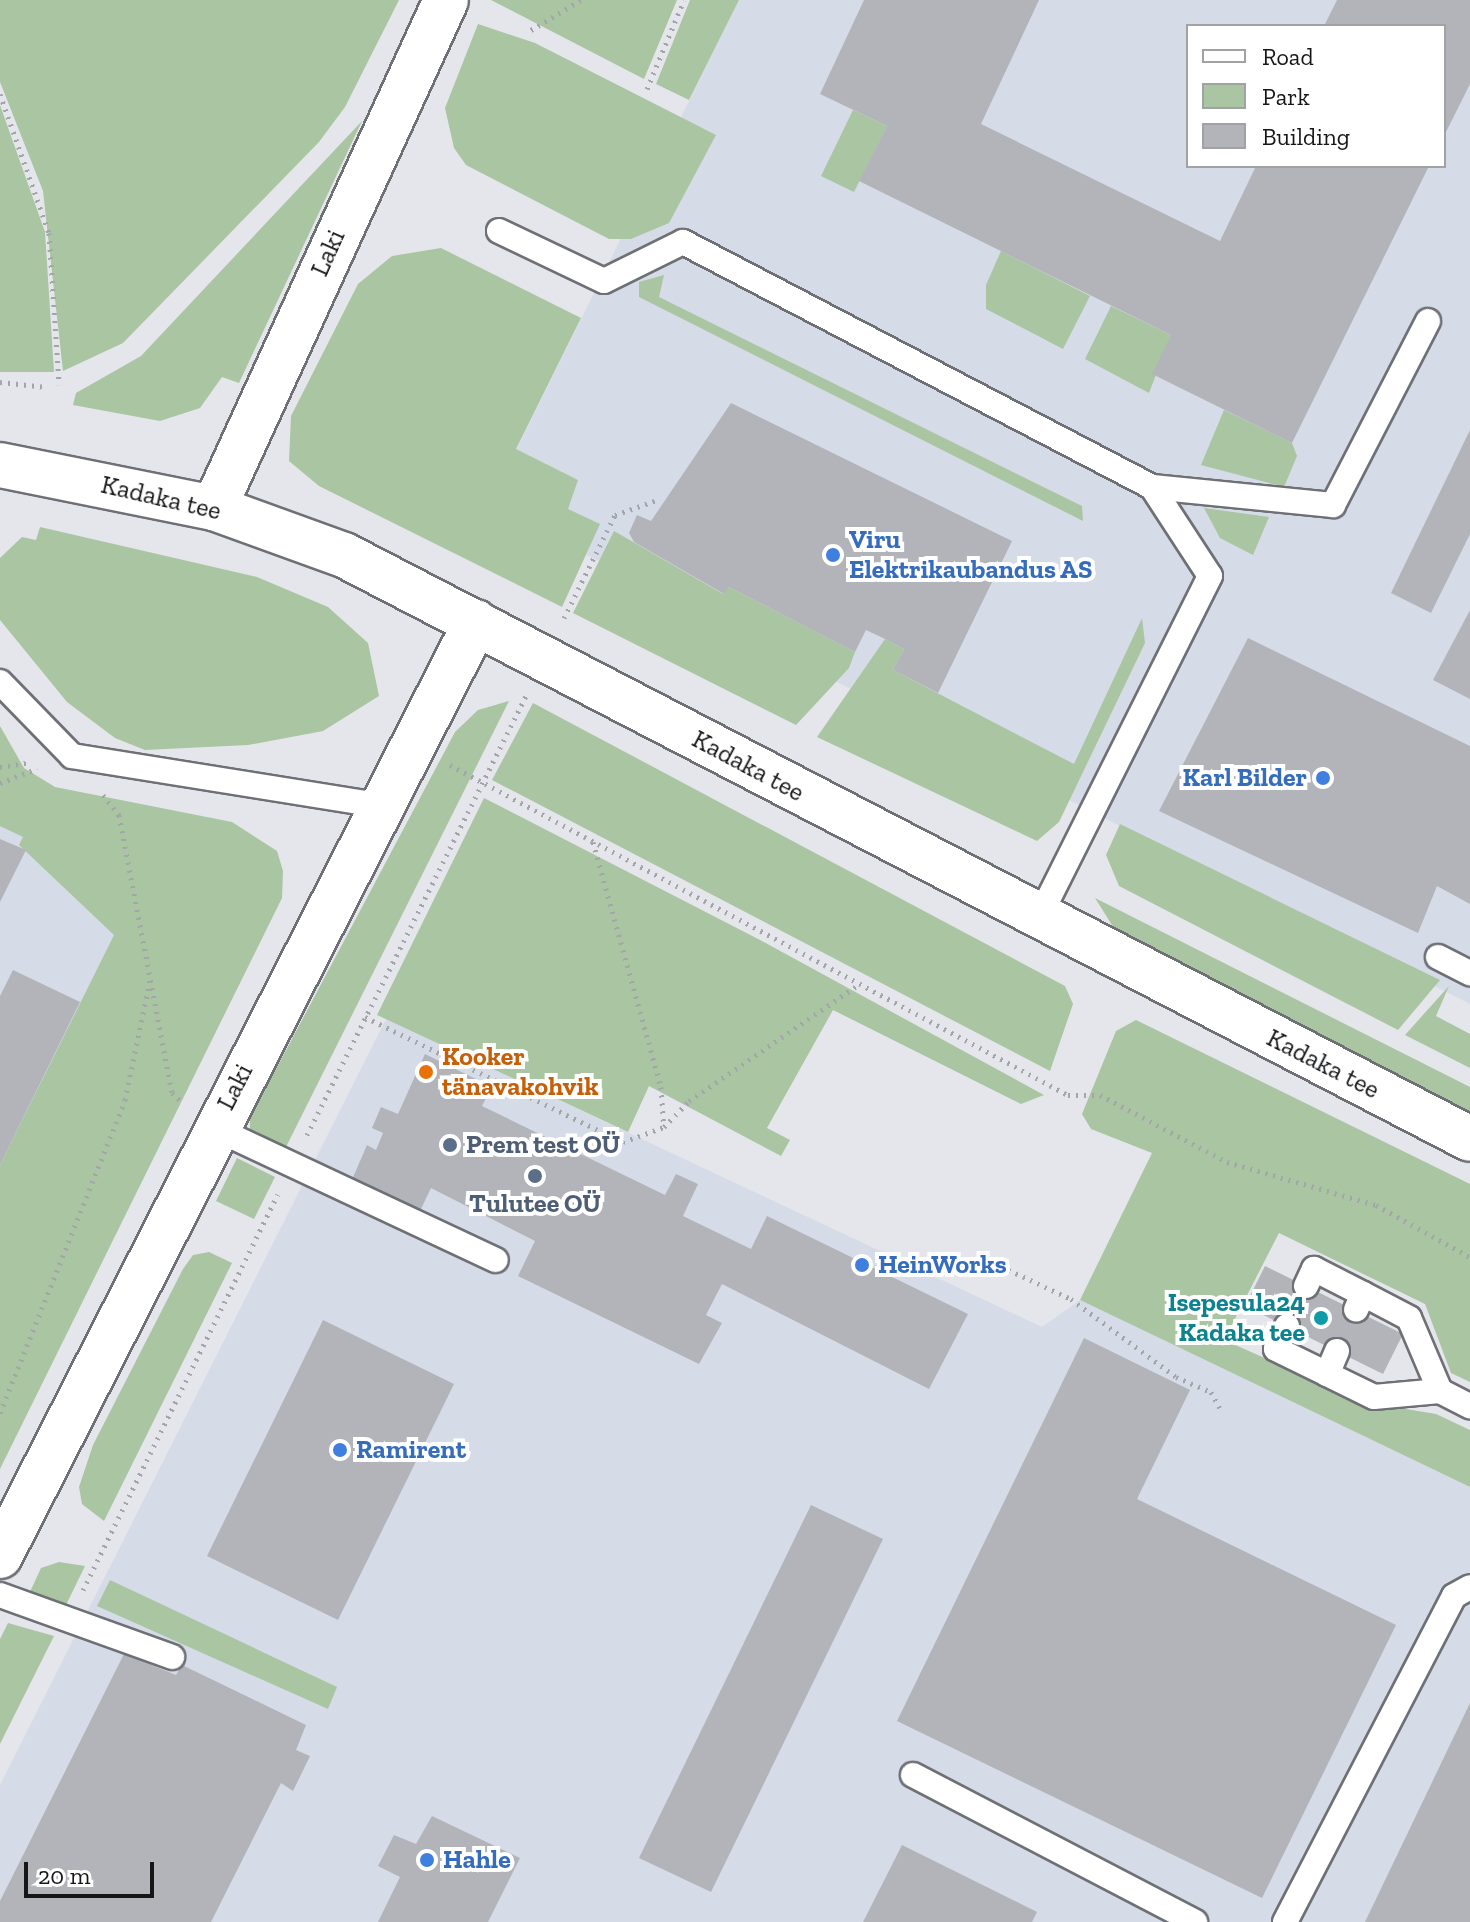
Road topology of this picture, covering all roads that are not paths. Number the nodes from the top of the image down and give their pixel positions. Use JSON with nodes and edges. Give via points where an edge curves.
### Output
{"nodes":[{"id":1,"x":446,"y":0,"type":"edge"},
{"id":2,"x":499,"y":231,"type":"dead end"},
{"id":3,"x":1428,"y":321,"type":"dead end"},
{"id":4,"x":0,"y":465,"type":"edge"},
{"id":5,"x":1152,"y":487,"type":"junction"},
{"id":6,"x":214,"y":508,"type":"junction"},
{"id":7,"x":476,"y":622,"type":"junction"},
{"id":8,"x":0,"y":682,"type":"edge"},
{"id":9,"x":379,"y":805,"type":"junction"},
{"id":10,"x":1038,"y":920,"type":"junction"},
{"id":11,"x":1438,"y":957,"type":"dead end"},
{"id":12,"x":1470,"y":973,"type":"edge"},
{"id":13,"x":214,"y":1128,"type":"junction"},
{"id":14,"x":1470,"y":1139,"type":"edge"},
{"id":15,"x":496,"y":1260,"type":"dead end"},
{"id":16,"x":1306,"y":1286,"type":"dead end"},
{"id":17,"x":1287,"y":1326,"type":"dead end"},
{"id":18,"x":1337,"y":1351,"type":"dead end"},
{"id":19,"x":1327,"y":1374,"type":"junction"},
{"id":20,"x":1440,"y":1391,"type":"junction"},
{"id":21,"x":1470,"y":1406,"type":"edge"},
{"id":22,"x":0,"y":1556,"type":"edge"},
{"id":23,"x":1470,"y":1587,"type":"edge"},
{"id":24,"x":0,"y":1595,"type":"edge"},
{"id":25,"x":172,"y":1657,"type":"dead end"},
{"id":26,"x":913,"y":1775,"type":"dead end"},
{"id":27,"x":1195,"y":1922,"type":"edge"},
{"id":28,"x":1285,"y":1922,"type":"edge"}],
"edges":[{"from":1,"to":6,"type":"main road","name":"Laki"},
{"from":2,"to":5,"type":"lane","via":[[604,281],[683,242]]},
{"from":3,"to":5,"type":"lane","via":[[1333,505]]},
{"from":4,"to":6,"type":"main road","name":"Kadaka tee"},
{"from":5,"to":10,"type":"lane","via":[[1210,576]]},
{"from":6,"to":7,"type":"main road","name":"Kadaka tee","via":[[344,555]]},
{"from":7,"to":9,"type":"main road","name":"Laki"},
{"from":7,"to":10,"type":"main road","name":"Kadaka tee"},
{"from":8,"to":9,"type":"lane","via":[[72,756]]},
{"from":9,"to":13,"type":"main road","name":"Laki"},
{"from":10,"to":14,"type":"main road","name":"Kadaka tee"},
{"from":11,"to":12,"type":"lane"},
{"from":13,"to":15,"type":"lane"},
{"from":13,"to":22,"type":"main road","name":"Laki"},
{"from":16,"to":20,"type":"lane","via":[[1314,1269],[1359,1302],[1409,1318]]},
{"from":17,"to":19,"type":"lane","via":[[1276,1349]]},
{"from":18,"to":19,"type":"lane"},
{"from":19,"to":20,"type":"lane","via":[[1374,1397]]},
{"from":20,"to":21,"type":"lane"},
{"from":23,"to":28,"type":"lane","via":[[1454,1596]]},
{"from":24,"to":25,"type":"lane"},
{"from":26,"to":27,"type":"lane"}]}
